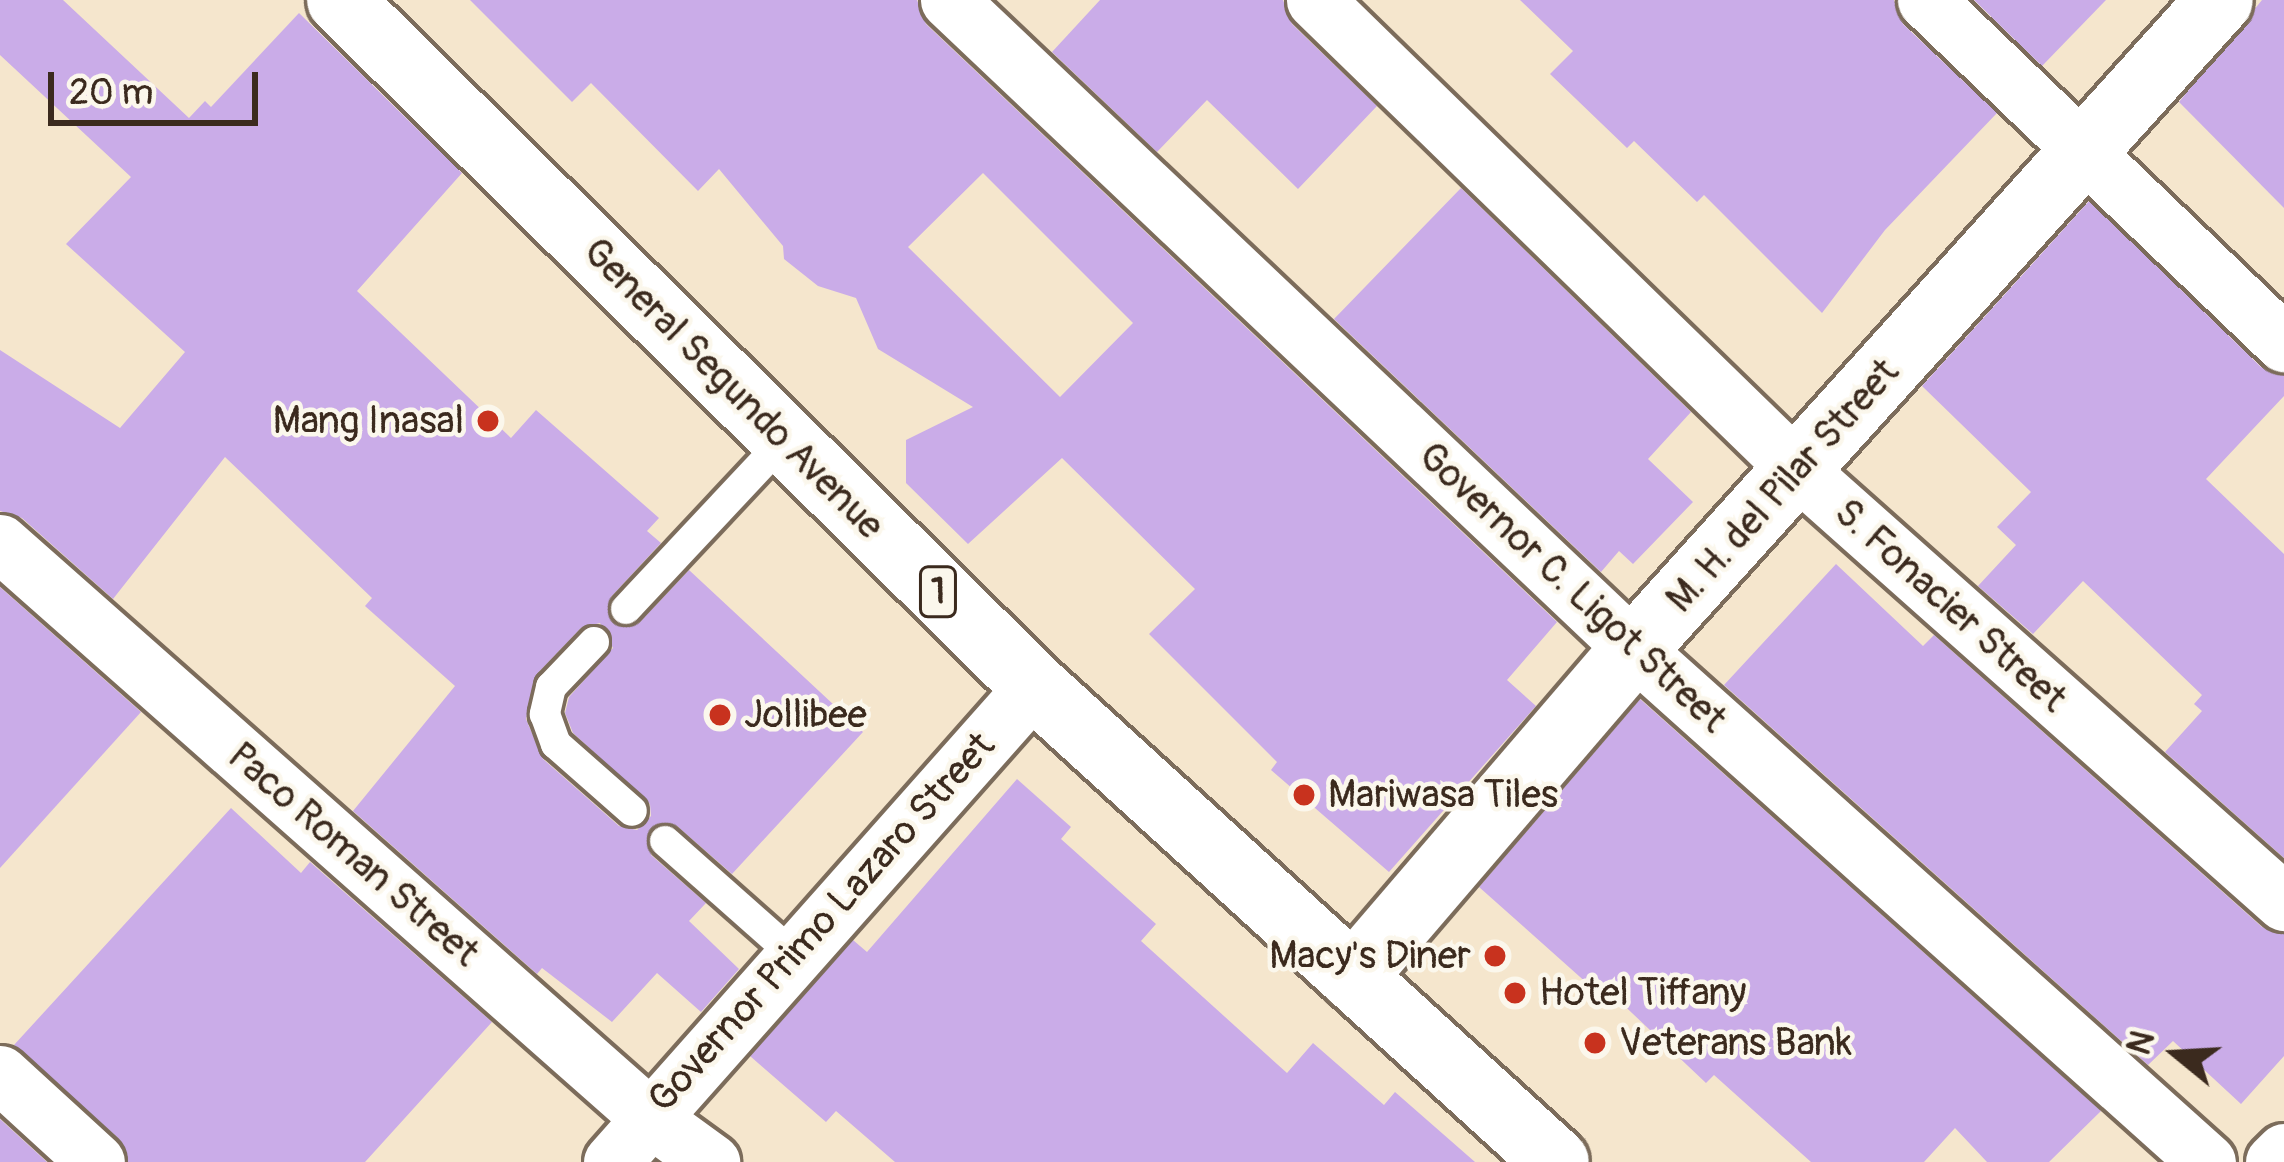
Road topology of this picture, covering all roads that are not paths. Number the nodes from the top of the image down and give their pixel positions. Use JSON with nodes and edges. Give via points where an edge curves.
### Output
{"nodes":[{"id":1,"x":340,"y":0,"type":"edge"},
{"id":2,"x":949,"y":0,"type":"edge"},
{"id":3,"x":1315,"y":0,"type":"edge"},
{"id":4,"x":1926,"y":0,"type":"edge"},
{"id":5,"x":2219,"y":0,"type":"edge"},
{"id":6,"x":2087,"y":151,"type":"junction"},
{"id":7,"x":2284,"y":343,"type":"edge"},
{"id":8,"x":784,"y":440,"type":"junction"},
{"id":9,"x":1799,"y":471,"type":"junction"},
{"id":10,"x":0,"y":543,"type":"edge"},
{"id":11,"x":626,"y":609,"type":"dead end"},
{"id":12,"x":594,"y":642,"type":"dead end"},
{"id":13,"x":1634,"y":650,"type":"junction"},
{"id":14,"x":1034,"y":686,"type":"junction"},
{"id":15,"x":632,"y":811,"type":"dead end"},
{"id":16,"x":665,"y":841,"type":"dead end"},
{"id":17,"x":2284,"y":902,"type":"edge"},
{"id":18,"x":794,"y":955,"type":"junction"},
{"id":19,"x":1353,"y":977,"type":"junction"},
{"id":20,"x":0,"y":1074,"type":"edge"},
{"id":21,"x":649,"y":1117,"type":"junction"},
{"id":22,"x":2284,"y":1152,"type":"edge"},
{"id":23,"x":96,"y":1162,"type":"edge"},
{"id":24,"x":612,"y":1162,"type":"edge"},
{"id":25,"x":711,"y":1162,"type":"edge"},
{"id":26,"x":1556,"y":1162,"type":"edge"},
{"id":27,"x":2207,"y":1162,"type":"edge"},
{"id":28,"x":2274,"y":1162,"type":"edge"}],
"edges":[{"from":1,"to":8,"type":"main road","name":"General Segundo Avenue","number":"1"},
{"from":2,"to":13,"type":"street","name":"Governor C. Ligot Street"},
{"from":3,"to":9,"type":"street","name":"S. Fonacier Street"},
{"from":4,"to":6,"type":"street"},
{"from":5,"to":6,"type":"main road","name":"M. H. del Pilar Street"},
{"from":6,"to":7,"type":"street"},
{"from":6,"to":9,"type":"main road","name":"M. H. del Pilar Street"},
{"from":8,"to":11,"type":"lane"},
{"from":8,"to":14,"type":"main road","name":"General Segundo Avenue","number":"1"},
{"from":9,"to":13,"type":"main road","name":"M. H. del Pilar Street"},
{"from":9,"to":17,"type":"street","name":"S. Fonacier Street"},
{"from":10,"to":21,"type":"street","name":"Paco Roman Street"},
{"from":12,"to":15,"type":"lane","via":[[551,687],[545,715],[556,744]]},
{"from":13,"to":19,"type":"main road","name":"M. H. del Pilar Street"},
{"from":13,"to":27,"type":"street","name":"Governor C. Ligot Street"},
{"from":14,"to":18,"type":"street","name":"Governor Primo Lazaro Street"},
{"from":14,"to":19,"type":"main road","name":"General Segundo Avenue","number":"1"},
{"from":16,"to":18,"type":"lane"},
{"from":18,"to":21,"type":"street","name":"Governor Primo Lazaro Street"},
{"from":19,"to":26,"type":"main road","name":"General Segundo Avenue","number":"1"},
{"from":20,"to":23,"type":"street"},
{"from":21,"to":24,"type":"street","name":"Governor Primo Lazaro Street"},
{"from":21,"to":25,"type":"street","name":"Paco Roman Street"},
{"from":22,"to":28,"type":"street"}]}
